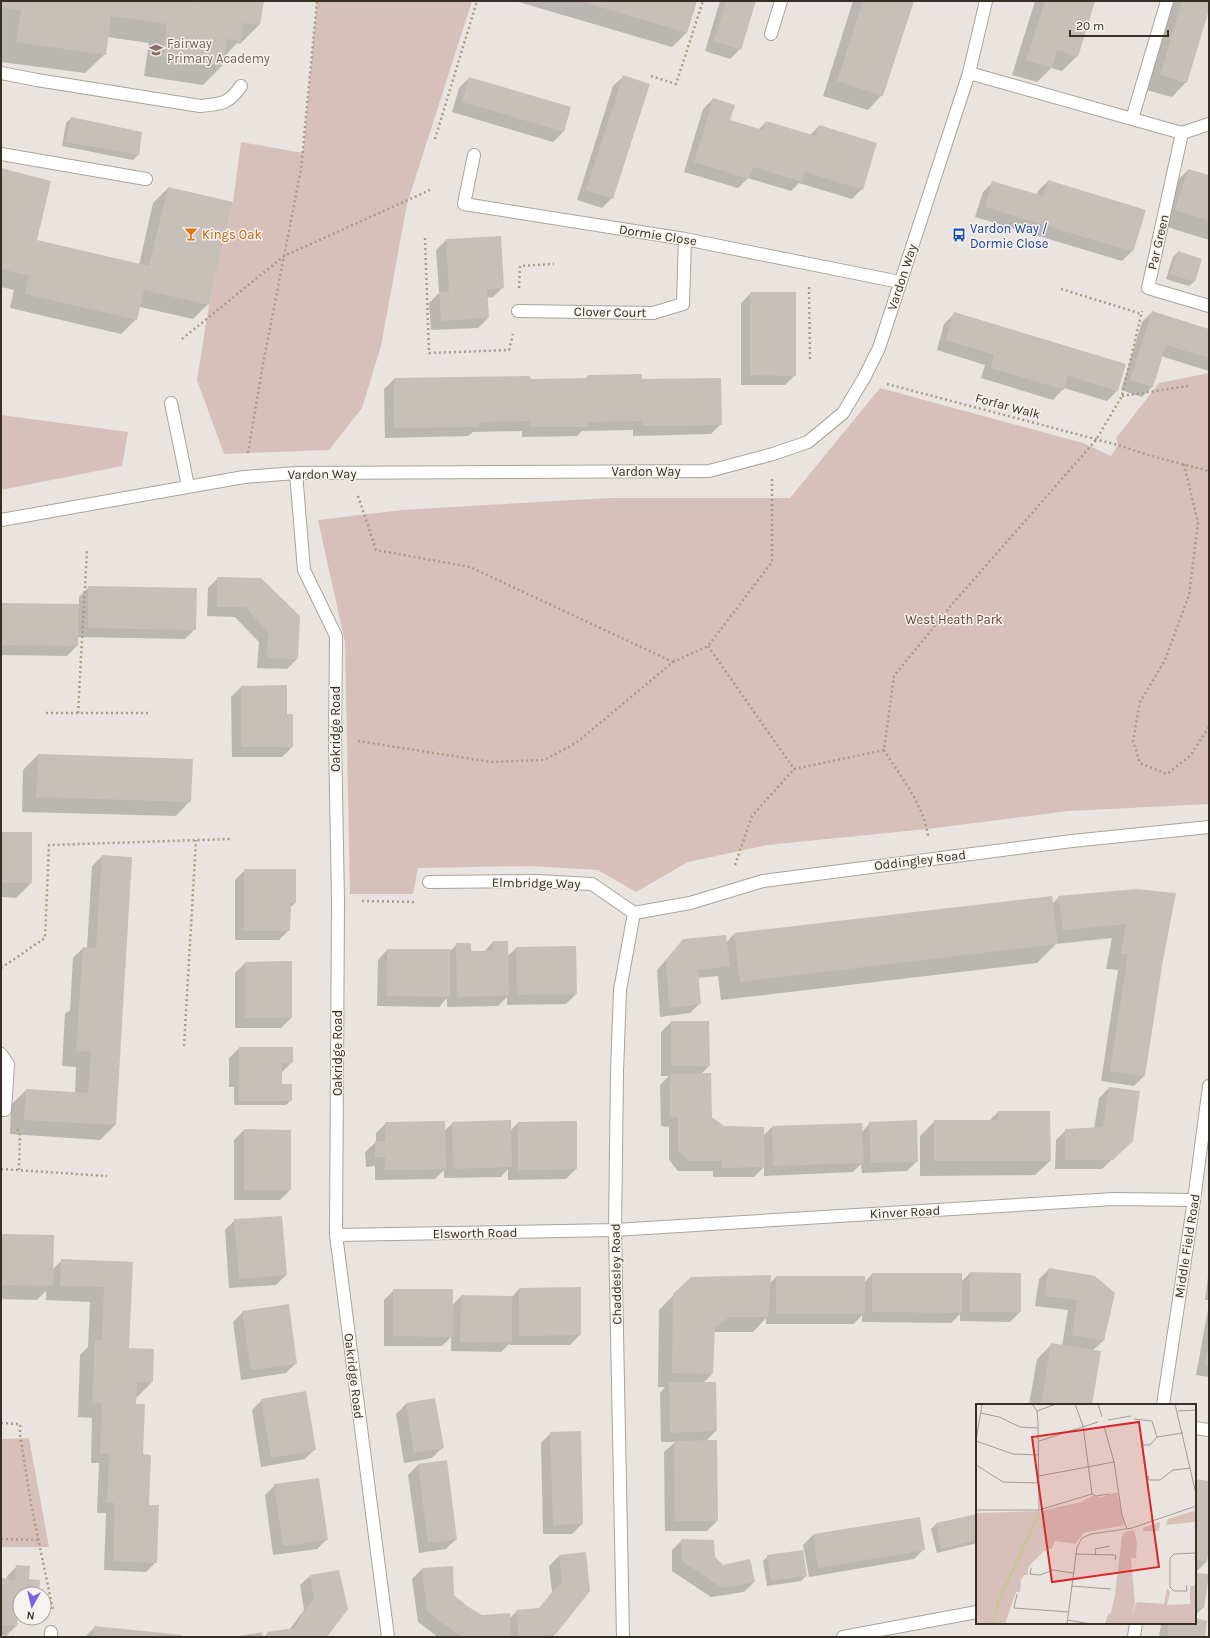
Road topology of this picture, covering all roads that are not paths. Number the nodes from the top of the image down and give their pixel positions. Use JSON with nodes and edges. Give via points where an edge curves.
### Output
{"nodes":[{"id":1,"x":781,"y":1,"type":"edge"},
{"id":2,"x":986,"y":1,"type":"edge"},
{"id":3,"x":1167,"y":1,"type":"edge"},
{"id":4,"x":771,"y":34,"type":"dead end"},
{"id":5,"x":1,"y":73,"type":"edge"},
{"id":6,"x":969,"y":73,"type":"junction"},
{"id":7,"x":241,"y":86,"type":"dead end"},
{"id":8,"x":1132,"y":119,"type":"junction"},
{"id":9,"x":1209,"y":124,"type":"edge"},
{"id":10,"x":1182,"y":133,"type":"junction"},
{"id":11,"x":1,"y":154,"type":"edge"},
{"id":12,"x":474,"y":155,"type":"dead end"},
{"id":13,"x":146,"y":179,"type":"dead end"},
{"id":14,"x":685,"y":239,"type":"junction"},
{"id":15,"x":900,"y":282,"type":"junction"},
{"id":16,"x":1209,"y":306,"type":"edge"},
{"id":17,"x":518,"y":311,"type":"road end"},
{"id":18,"x":171,"y":403,"type":"dead end"},
{"id":19,"x":296,"y":473,"type":"junction"},
{"id":20,"x":188,"y":486,"type":"junction"},
{"id":21,"x":1,"y":520,"type":"edge"},
{"id":22,"x":1209,"y":827,"type":"edge"},
{"id":23,"x":429,"y":882,"type":"road end"},
{"id":24,"x":634,"y":913,"type":"junction"},
{"id":25,"x":1,"y":1054,"type":"edge"},
{"id":26,"x":1209,"y":1086,"type":"edge"},
{"id":27,"x":3,"y":1110,"type":"edge"},
{"id":28,"x":1206,"y":1126,"type":"edge"},
{"id":29,"x":1194,"y":1200,"type":"junction"},
{"id":30,"x":615,"y":1230,"type":"junction"},
{"id":31,"x":336,"y":1236,"type":"junction"},
{"id":32,"x":1163,"y":1404,"type":"edge"},
{"id":33,"x":1196,"y":1428,"type":"edge"},
{"id":34,"x":1209,"y":1430,"type":"edge"},
{"id":35,"x":976,"y":1612,"type":"edge"},
{"id":36,"x":1136,"y":1624,"type":"edge"},
{"id":37,"x":388,"y":1637,"type":"edge"},
{"id":38,"x":623,"y":1637,"type":"edge"},
{"id":39,"x":843,"y":1637,"type":"edge"},
{"id":40,"x":1134,"y":1637,"type":"edge"}],
"edges":[{"from":1,"to":4,"type":"street"},
{"from":2,"to":6,"type":"street","name":"Vardon Way"},
{"from":3,"to":8,"type":"street"},
{"from":5,"to":7,"type":"street","via":[[200,106],[218,105],[233,97]]},
{"from":6,"to":8,"type":"street"},
{"from":6,"to":15,"type":"street","name":"Vardon Way"},
{"from":8,"to":10,"type":"street"},
{"from":9,"to":10,"type":"street"},
{"from":10,"to":16,"type":"street","name":"Par Green","via":[[1148,288]]},
{"from":11,"to":13,"type":"street"},
{"from":12,"to":14,"type":"street","name":"Dormie Close","via":[[464,204]]},
{"from":14,"to":15,"type":"street","name":"Dormie Close"},
{"from":14,"to":17,"type":"street","name":"Clover Court","via":[[683,304],[653,313]]},
{"from":15,"to":19,"type":"street","name":"Vardon Way","via":[[879,348],[843,413],[808,442],[773,454],[709,471]]},
{"from":18,"to":20,"type":"street"},
{"from":19,"to":20,"type":"street","name":"Vardon Way","via":[[244,477]]},
{"from":19,"to":31,"type":"street","name":"Oakridge Road","via":[[304,570],[336,636]]},
{"from":20,"to":21,"type":"street","name":"Vardon Way"},
{"from":22,"to":24,"type":"street","name":"Oddingley Road","via":[[1072,841],[762,881],[690,903]]},
{"from":23,"to":24,"type":"street","name":"Elmbridge Way","via":[[537,881],[592,884]]},
{"from":24,"to":30,"type":"street","name":"Chaddesley Road","via":[[620,990]]},
{"from":25,"to":27,"type":"street","via":[[8,1064]]},
{"from":26,"to":28,"type":"street","name":"Middle Field Road"},
{"from":28,"to":29,"type":"street","name":"Middle Field Road"},
{"from":29,"to":30,"type":"street","name":"Kinver Road","via":[[1113,1200]]},
{"from":29,"to":32,"type":"street","name":"Middle Field Road"},
{"from":30,"to":31,"type":"street","name":"Elsworth Road"},
{"from":30,"to":38,"type":"street","name":"Chaddesley Road"},
{"from":31,"to":37,"type":"street","name":"Oakridge Road"},
{"from":33,"to":34,"type":"street"},
{"from":35,"to":39,"type":"street"},
{"from":36,"to":40,"type":"street"}]}
